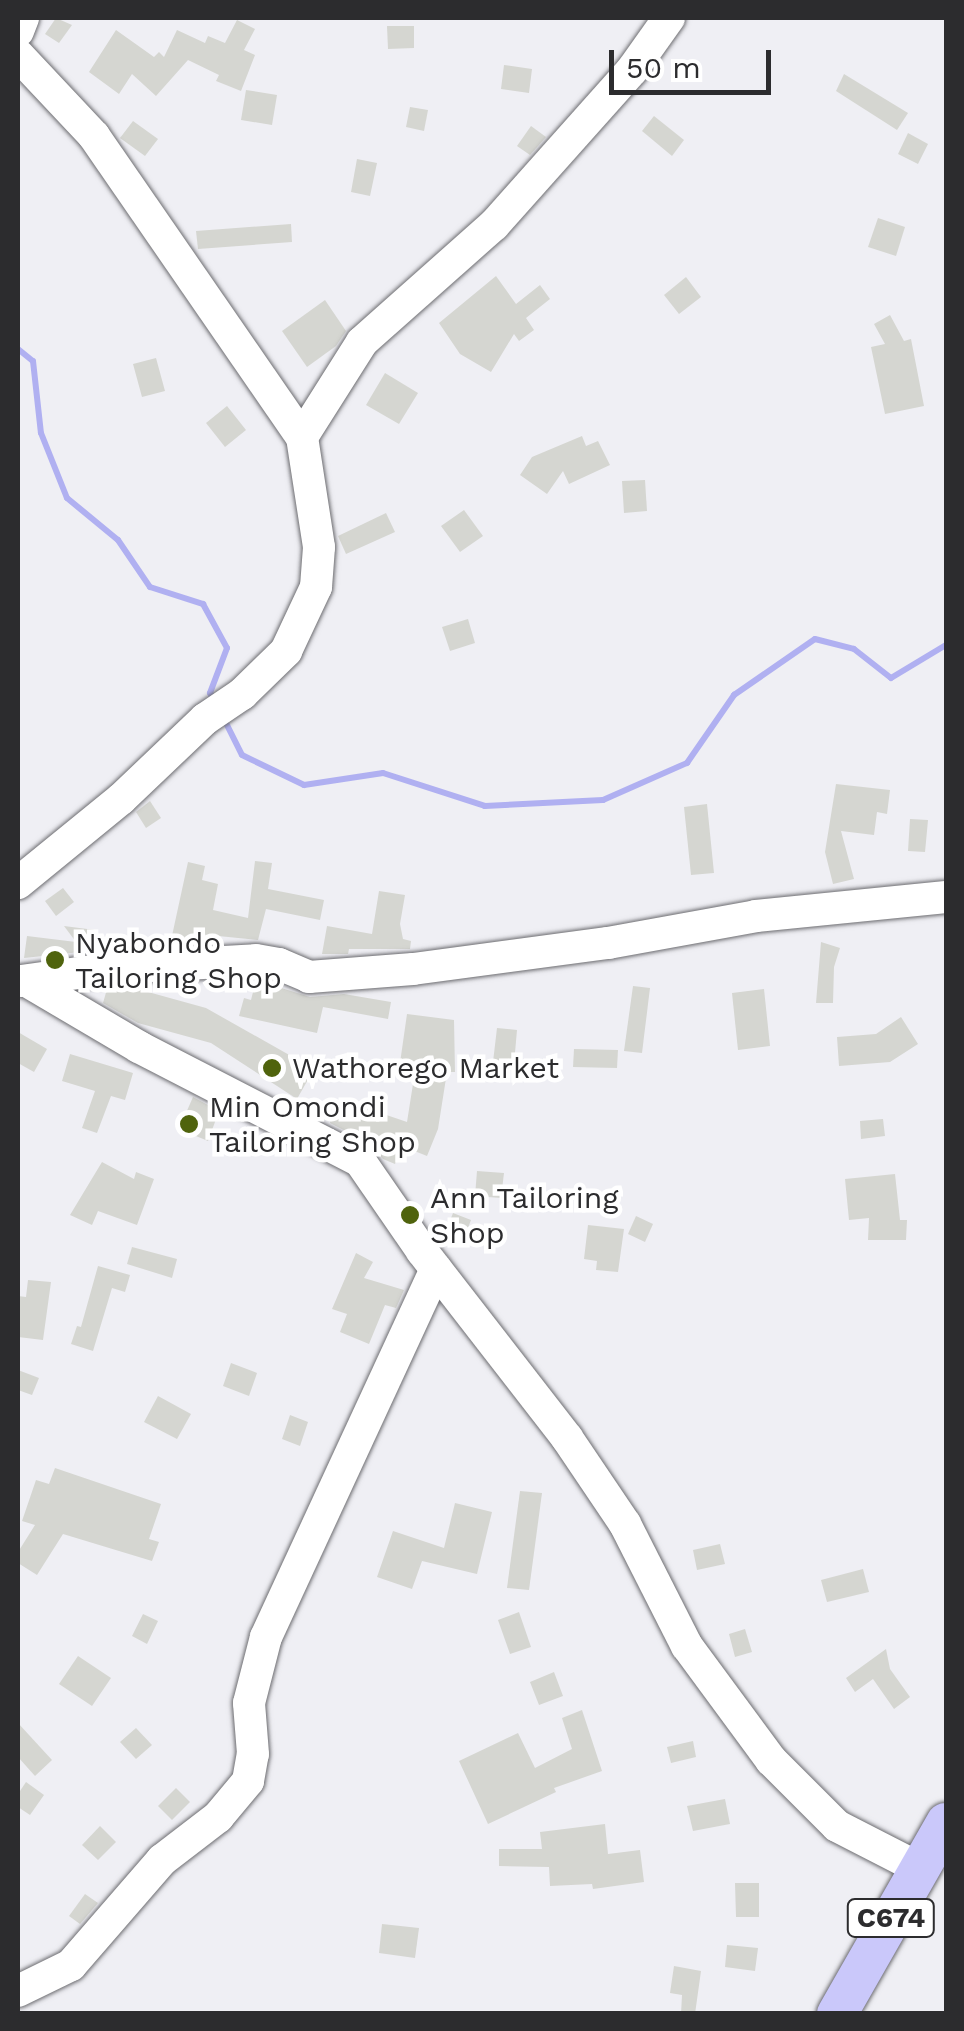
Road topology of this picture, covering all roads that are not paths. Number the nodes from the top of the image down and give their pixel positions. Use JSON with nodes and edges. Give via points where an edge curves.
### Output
{"nodes":[{"id":1,"x":24,"y":18,"type":"edge"},
{"id":2,"x":669,"y":18,"type":"edge"},
{"id":3,"x":18,"y":31,"type":"edge"},
{"id":4,"x":18,"y":55,"type":"edge"},
{"id":5,"x":302,"y":438,"type":"junction"},
{"id":6,"x":18,"y":883,"type":"edge"},
{"id":7,"x":946,"y":897,"type":"edge"},
{"id":8,"x":22,"y":981,"type":"edge"},
{"id":9,"x":436,"y":1269,"type":"junction"},
{"id":10,"x":936,"y":1853,"type":"edge"},
{"id":11,"x":18,"y":1991,"type":"edge"},
{"id":12,"x":836,"y":2014,"type":"edge"}],
"edges":[{"from":1,"to":3,"type":"street"},
{"from":2,"to":5,"type":"street","via":[[632,70],[494,225],[362,342]]},
{"from":4,"to":5,"type":"street","via":[[94,136]]},
{"from":5,"to":6,"type":"street","via":[[319,547],[316,586],[286,651]]},
{"from":7,"to":8,"type":"street","via":[[756,916],[414,969],[308,977],[256,960]]},
{"from":8,"to":9,"type":"street","via":[[340,1147],[375,1178]]},
{"from":9,"to":10,"type":"street","via":[[567,1438],[625,1524],[687,1646],[771,1760],[837,1826]]},
{"from":9,"to":11,"type":"street","via":[[266,1636],[249,1704],[248,1781],[218,1817],[162,1860],[71,1965]]},
{"from":10,"to":12,"type":"main road","number":"C674"}]}
